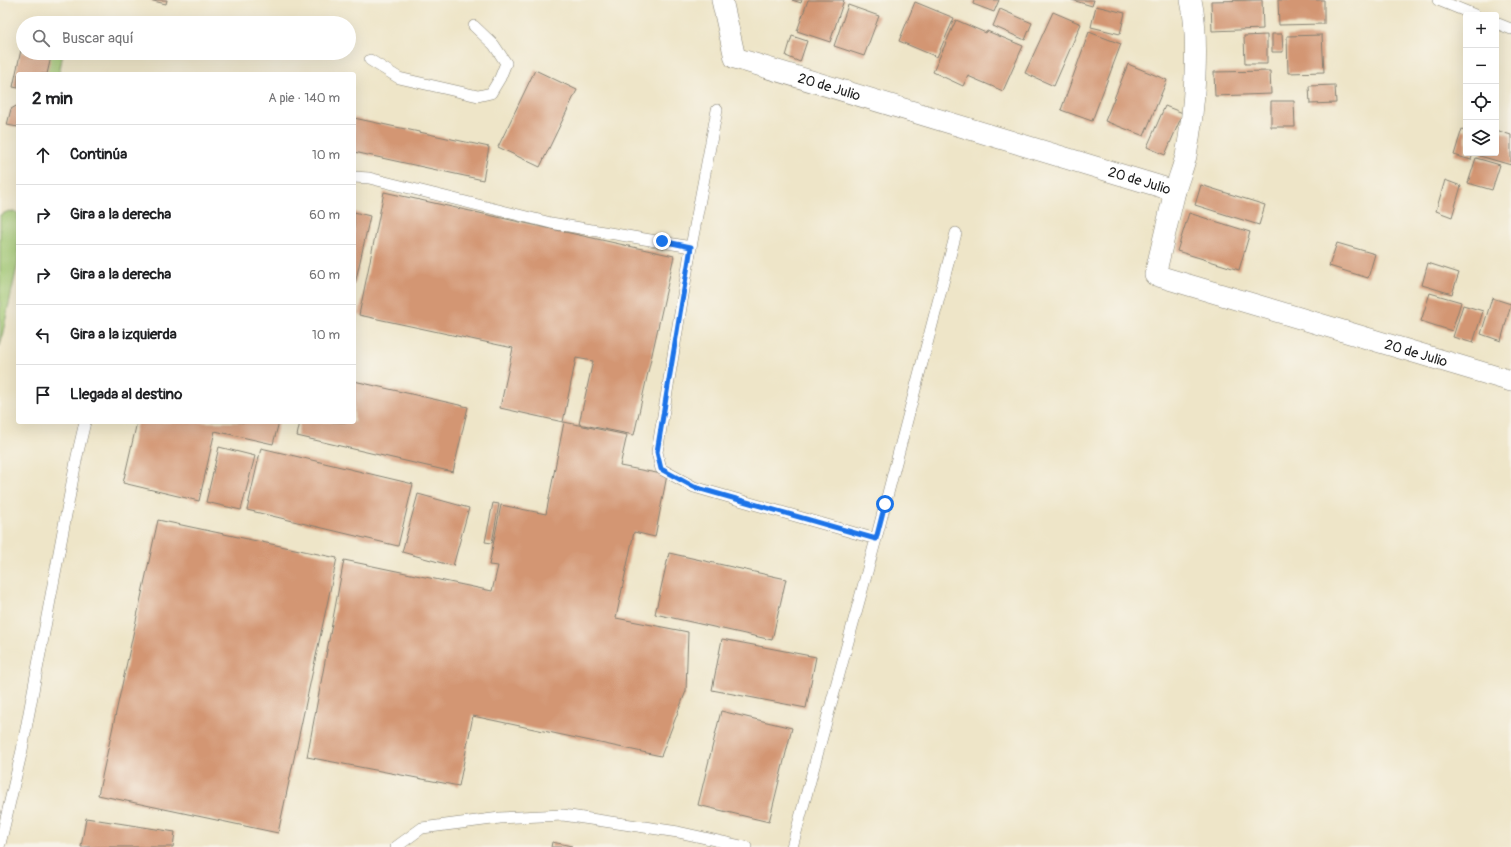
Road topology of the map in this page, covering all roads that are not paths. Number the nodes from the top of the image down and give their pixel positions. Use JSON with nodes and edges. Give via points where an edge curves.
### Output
{"nodes":[{"id":1,"x":722,"y":0,"type":"edge"},
{"id":2,"x":1191,"y":0,"type":"edge"},
{"id":3,"x":1435,"y":1,"type":"edge"},
{"id":4,"x":1466,"y":12,"type":"edge"},
{"id":5,"x":1499,"y":24,"type":"edge"},
{"id":6,"x":474,"y":26,"type":"dead end"},
{"id":7,"x":1511,"y":29,"type":"edge"},
{"id":8,"x":370,"y":60,"type":"dead end"},
{"id":9,"x":717,"y":110,"type":"dead end"},
{"id":10,"x":356,"y":177,"type":"edge"},
{"id":11,"x":1175,"y":191,"type":"junction"},
{"id":12,"x":956,"y":232,"type":"dead end"},
{"id":13,"x":691,"y":247,"type":"junction"},
{"id":14,"x":1511,"y":381,"type":"edge"},
{"id":15,"x":85,"y":424,"type":"edge"},
{"id":16,"x":876,"y":539,"type":"junction"},
{"id":17,"x":0,"y":844,"type":"edge"},
{"id":18,"x":396,"y":847,"type":"edge"},
{"id":19,"x":746,"y":847,"type":"edge"},
{"id":20,"x":792,"y":847,"type":"edge"}],
"edges":[{"from":1,"to":11,"type":"street","name":"20 de Julio","via":[[735,58]]},
{"from":2,"to":11,"type":"street","via":[[1195,18],[1194,88],[1186,156]]},
{"from":3,"to":4,"type":"lane"},
{"from":5,"to":7,"type":"lane"},
{"from":6,"to":8,"type":"lane","via":[[494,45],[506,63],[491,93],[478,96],[399,78]]},
{"from":9,"to":13,"type":"lane"},
{"from":10,"to":13,"type":"lane","via":[[369,178],[551,223]]},
{"from":11,"to":14,"type":"street","name":"20 de Julio","via":[[1154,275]]},
{"from":12,"to":16,"type":"lane"},
{"from":13,"to":16,"type":"lane","via":[[657,452],[661,469],[694,487]]},
{"from":15,"to":17,"type":"lane","via":[[22,750]]},
{"from":16,"to":20,"type":"lane"},
{"from":18,"to":19,"type":"lane","via":[[422,828],[500,818],[563,815],[678,832]]}]}
